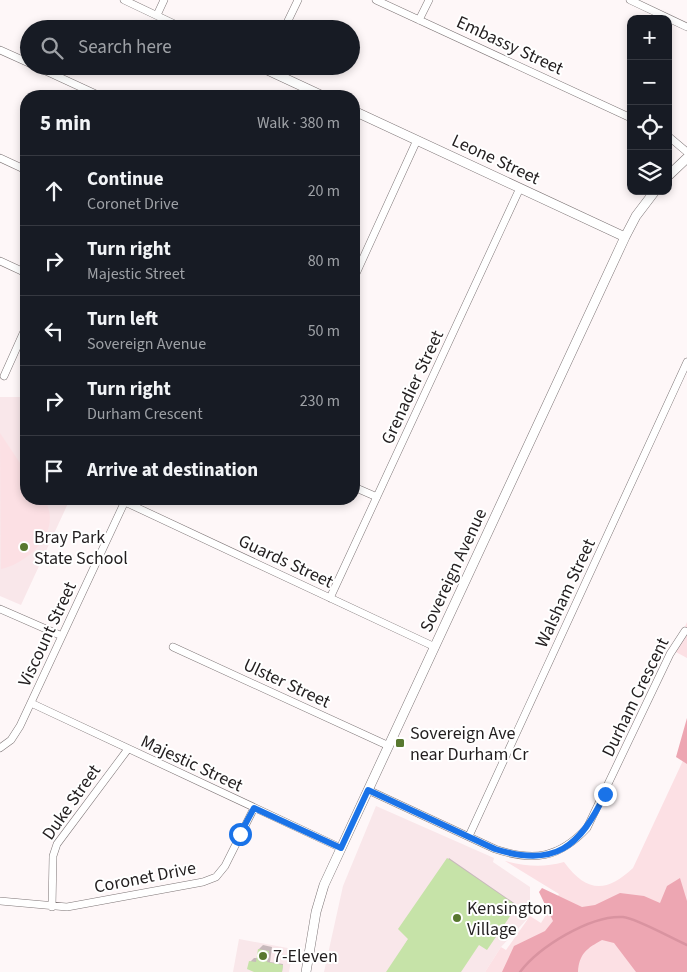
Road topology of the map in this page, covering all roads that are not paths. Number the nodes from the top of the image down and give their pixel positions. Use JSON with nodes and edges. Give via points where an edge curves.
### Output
{"nodes":[{"id":1,"x":124,"y":0,"type":"edge"},
{"id":2,"x":164,"y":0,"type":"edge"},
{"id":3,"x":298,"y":0,"type":"edge"},
{"id":4,"x":376,"y":0,"type":"edge"},
{"id":5,"x":429,"y":0,"type":"edge"},
{"id":6,"x":630,"y":0,"type":"edge"},
{"id":7,"x":157,"y":15,"type":"junction"},
{"id":8,"x":167,"y":20,"type":"edge"},
{"id":9,"x":288,"y":20,"type":"edge"},
{"id":10,"x":419,"y":20,"type":"junction"},
{"id":11,"x":687,"y":26,"type":"edge"},
{"id":12,"x":0,"y":52,"type":"edge"},
{"id":13,"x":20,"y":60,"type":"edge"},
{"id":14,"x":54,"y":75,"type":"edge"},
{"id":15,"x":279,"y":75,"type":"edge"},
{"id":16,"x":87,"y":90,"type":"edge"},
{"id":17,"x":308,"y":90,"type":"edge"},
{"id":18,"x":360,"y":114,"type":"edge"},
{"id":19,"x":627,"y":116,"type":"edge"},
{"id":20,"x":672,"y":139,"type":"edge"},
{"id":21,"x":417,"y":140,"type":"junction"},
{"id":22,"x":687,"y":152,"type":"edge"},
{"id":23,"x":0,"y":158,"type":"edge"},
{"id":24,"x":687,"y":158,"type":"edge"},
{"id":25,"x":20,"y":167,"type":"edge"},
{"id":26,"x":672,"y":172,"type":"edge"},
{"id":27,"x":520,"y":188,"type":"junction"},
{"id":28,"x":652,"y":195,"type":"edge"},
{"id":29,"x":625,"y":237,"type":"junction"},
{"id":30,"x":0,"y":261,"type":"edge"},
{"id":31,"x":360,"y":265,"type":"edge"},
{"id":32,"x":20,"y":270,"type":"edge"},
{"id":33,"x":20,"y":340,"type":"edge"},
{"id":34,"x":687,"y":362,"type":"edge"},
{"id":35,"x":4,"y":376,"type":"dead end"},
{"id":36,"x":360,"y":489,"type":"edge"},
{"id":37,"x":377,"y":497,"type":"junction"},
{"id":38,"x":123,"y":505,"type":"edge"},
{"id":39,"x":135,"y":505,"type":"edge"},
{"id":40,"x":330,"y":598,"type":"junction"},
{"id":41,"x":0,"y":609,"type":"edge"},
{"id":42,"x":685,"y":631,"type":"dead end"},
{"id":43,"x":62,"y":636,"type":"junction"},
{"id":44,"x":173,"y":647,"type":"dead end"},
{"id":45,"x":435,"y":647,"type":"junction"},
{"id":46,"x":31,"y":703,"type":"junction"},
{"id":47,"x":389,"y":746,"type":"junction"},
{"id":48,"x":0,"y":748,"type":"edge"},
{"id":49,"x":128,"y":749,"type":"junction"},
{"id":50,"x":368,"y":790,"type":"junction"},
{"id":51,"x":254,"y":808,"type":"junction"},
{"id":52,"x":469,"y":836,"type":"junction"},
{"id":53,"x":341,"y":848,"type":"junction"},
{"id":54,"x":0,"y":901,"type":"edge"},
{"id":55,"x":52,"y":907,"type":"junction"},
{"id":56,"x":306,"y":972,"type":"edge"}],
"edges":[{"from":1,"to":7,"type":"street"},
{"from":2,"to":7,"type":"street"},
{"from":3,"to":9,"type":"street"},
{"from":4,"to":10,"type":"street","name":"Embassy Street"},
{"from":5,"to":10,"type":"street"},
{"from":6,"to":11,"type":"street"},
{"from":7,"to":8,"type":"street"},
{"from":10,"to":19,"type":"street","name":"Embassy Street"},
{"from":12,"to":13,"type":"street"},
{"from":14,"to":16,"type":"street"},
{"from":15,"to":17,"type":"street"},
{"from":18,"to":21,"type":"street","name":"Leone Street"},
{"from":20,"to":22,"type":"street"},
{"from":21,"to":27,"type":"street","name":"Leone Street"},
{"from":21,"to":31,"type":"street"},
{"from":23,"to":25,"type":"street"},
{"from":24,"to":26,"type":"street"},
{"from":27,"to":29,"type":"street","name":"Leone Street"},
{"from":27,"to":37,"type":"street","name":"Grenadier Street"},
{"from":28,"to":29,"type":"street","name":"Sovereign Avenue"},
{"from":29,"to":45,"type":"street","name":"Sovereign Avenue"},
{"from":30,"to":32,"type":"street"},
{"from":33,"to":35,"type":"street"},
{"from":34,"to":52,"type":"street","name":"Walsham Street"},
{"from":36,"to":37,"type":"street"},
{"from":37,"to":40,"type":"street","name":"Grenadier Street"},
{"from":38,"to":43,"type":"street","name":"Viscount Street"},
{"from":39,"to":40,"type":"street","name":"Guards Street"},
{"from":40,"to":45,"type":"street","name":"Guards Street"},
{"from":41,"to":43,"type":"street"},
{"from":42,"to":52,"type":"street","name":"Durham Crescent","via":[[670,654],[597,811],[588,828],[577,839],[546,856],[512,854]]},
{"from":43,"to":46,"type":"street","name":"Viscount Street"},
{"from":44,"to":47,"type":"street","name":"Ulster Street"},
{"from":45,"to":47,"type":"street","name":"Sovereign Avenue"},
{"from":46,"to":48,"type":"street","name":"Viscount Street","via":[[16,733]]},
{"from":46,"to":49,"type":"street","name":"Majestic Street"},
{"from":47,"to":50,"type":"street","name":"Sovereign Avenue"},
{"from":49,"to":51,"type":"street","name":"Majestic Street"},
{"from":49,"to":55,"type":"street","name":"Duke Street","via":[[57,844],[53,856]]},
{"from":50,"to":52,"type":"street","name":"Durham Crescent"},
{"from":50,"to":53,"type":"street","name":"Sovereign Avenue"},
{"from":51,"to":53,"type":"street","name":"Majestic Street"},
{"from":51,"to":55,"type":"street","name":"Coronet Drive","via":[[225,866],[216,877],[67,907]]},
{"from":53,"to":56,"type":"street","name":"Sovereign Avenue","via":[[324,885]]},
{"from":54,"to":55,"type":"street","name":"Coronet Drive"}]}
